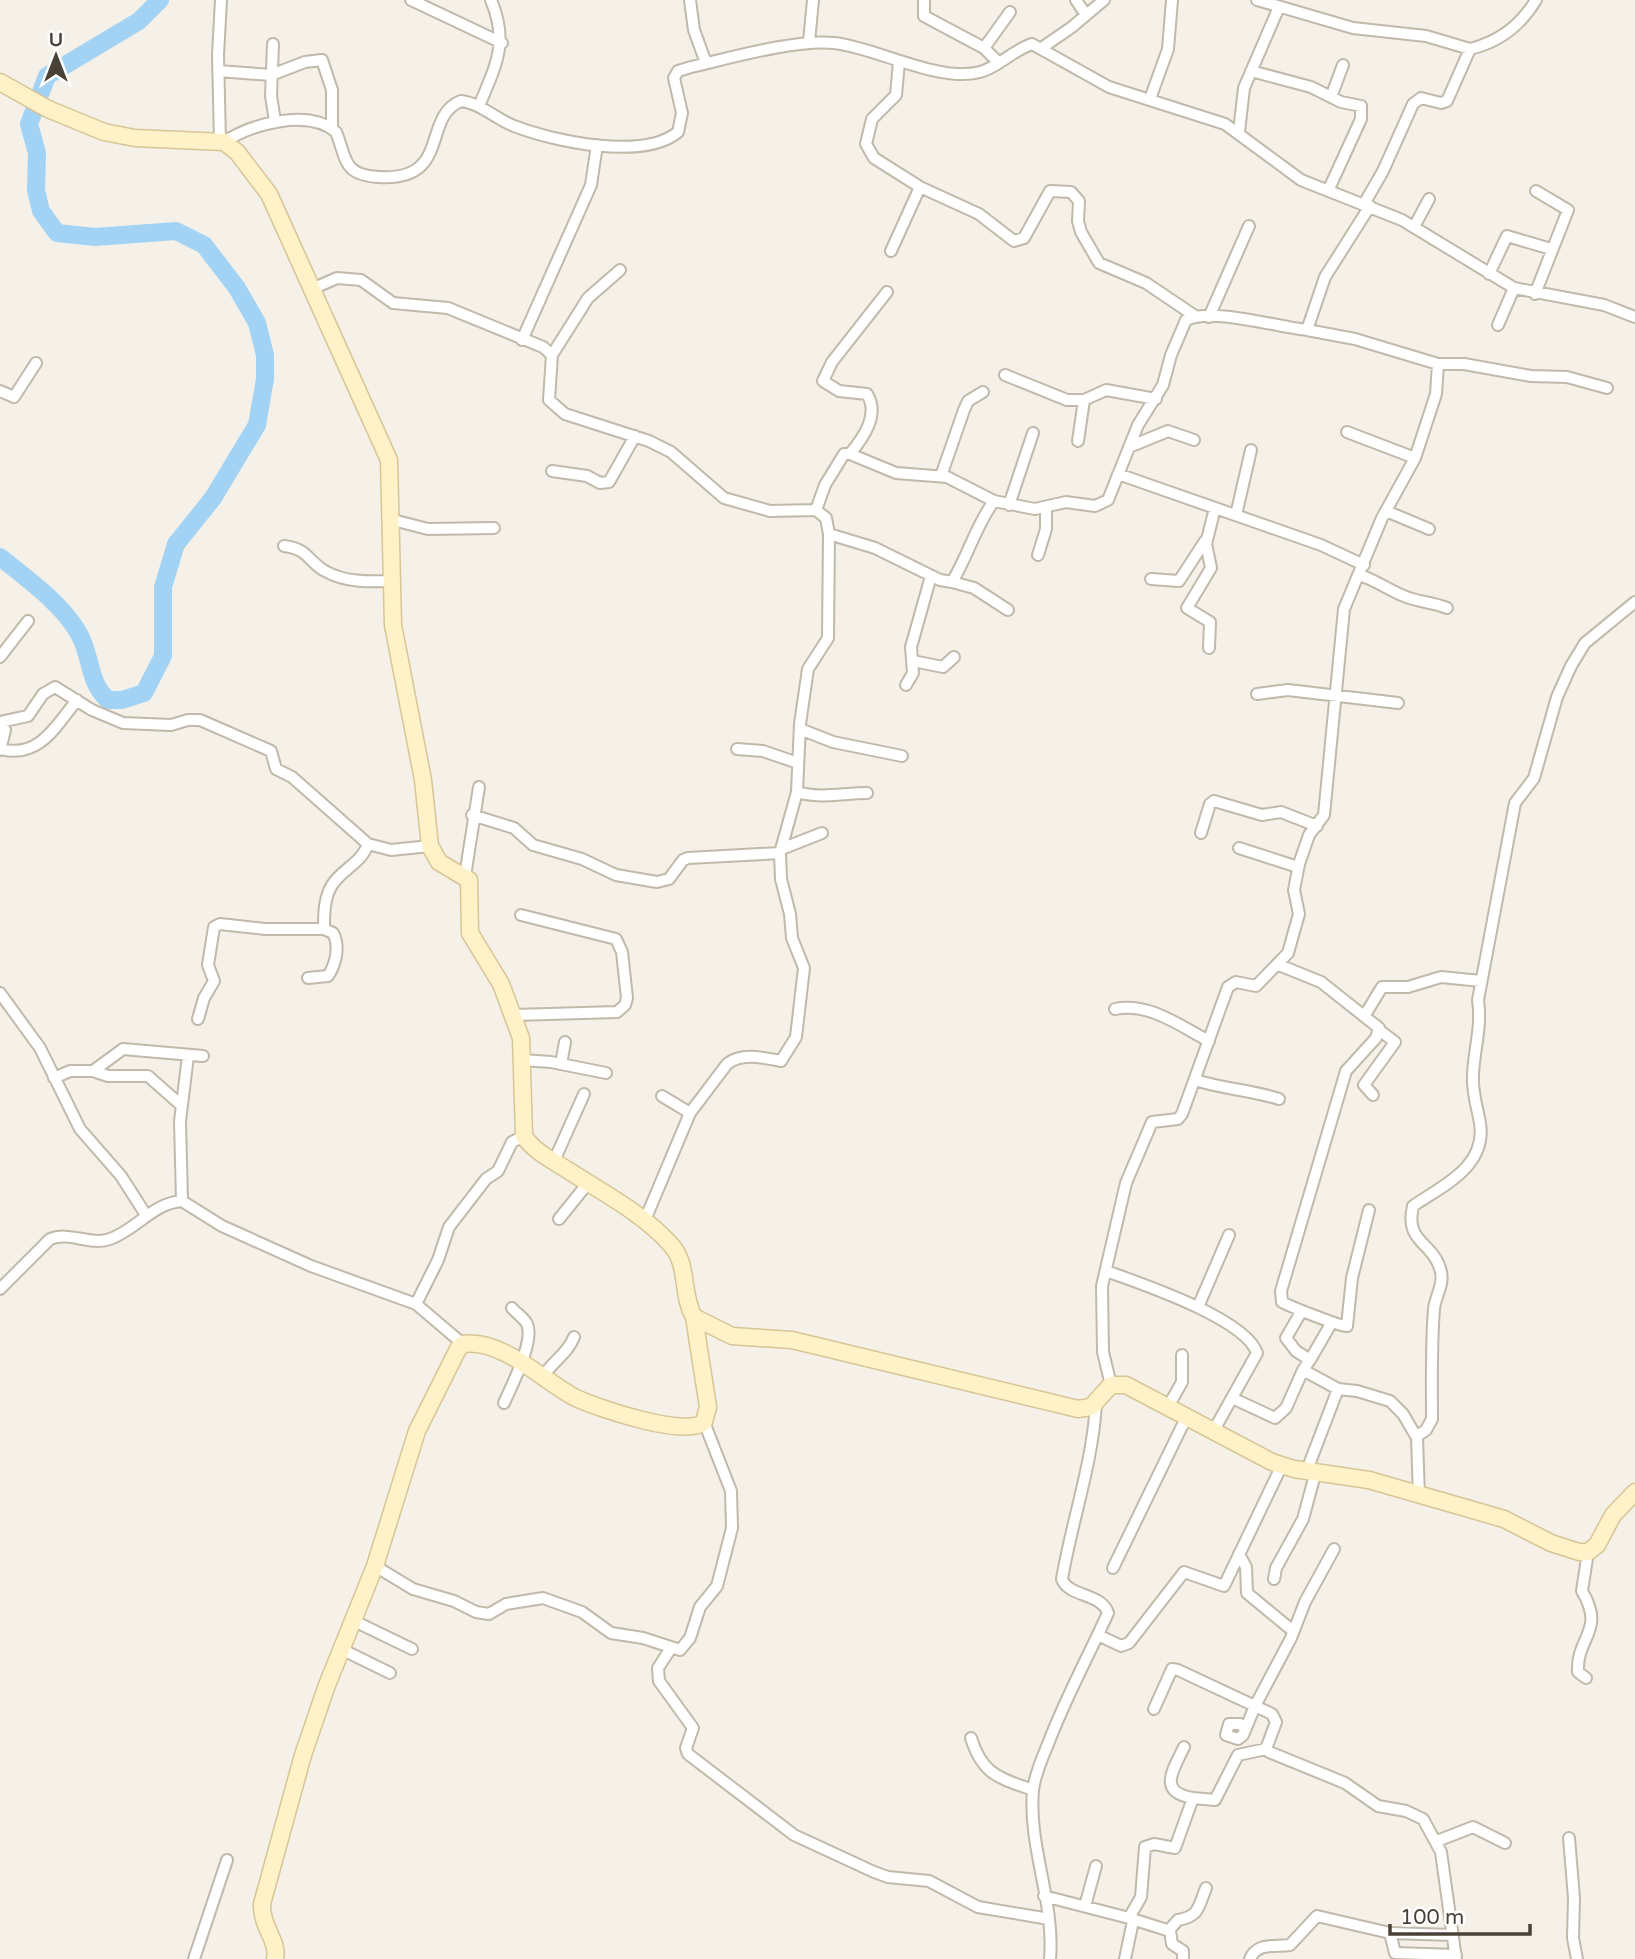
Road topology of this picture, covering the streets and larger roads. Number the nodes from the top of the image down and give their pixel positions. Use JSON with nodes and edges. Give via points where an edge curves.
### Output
{"nodes":[{"id":1,"x":221,"y":0,"type":"edge"},
{"id":2,"x":411,"y":0,"type":"edge"},
{"id":3,"x":491,"y":0,"type":"edge"},
{"id":4,"x":690,"y":0,"type":"edge"},
{"id":5,"x":813,"y":0,"type":"edge"},
{"id":6,"x":924,"y":0,"type":"edge"},
{"id":7,"x":1076,"y":0,"type":"edge"},
{"id":8,"x":1104,"y":0,"type":"edge"},
{"id":9,"x":1172,"y":0,"type":"edge"},
{"id":10,"x":1257,"y":0,"type":"edge"},
{"id":11,"x":1536,"y":0,"type":"edge"},
{"id":12,"x":1279,"y":7,"type":"junction"},
{"id":13,"x":1010,"y":12,"type":"dead end"},
{"id":14,"x":1086,"y":15,"type":"junction"},
{"id":15,"x":502,"y":43,"type":"junction"},
{"id":16,"x":809,"y":43,"type":"junction"},
{"id":17,"x":273,"y":44,"type":"dead end"},
{"id":18,"x":984,"y":48,"type":"junction"},
{"id":19,"x":1045,"y":48,"type":"junction"},
{"id":20,"x":1470,"y":49,"type":"junction"},
{"id":21,"x":899,"y":62,"type":"junction"},
{"id":22,"x":998,"y":62,"type":"junction"},
{"id":23,"x":706,"y":63,"type":"junction"},
{"id":24,"x":1343,"y":65,"type":"dead end"},
{"id":25,"x":218,"y":71,"type":"junction"},
{"id":26,"x":1251,"y":71,"type":"junction"},
{"id":27,"x":271,"y":75,"type":"junction"},
{"id":28,"x":0,"y":82,"type":"edge"},
{"id":29,"x":1331,"y":97,"type":"junction"},
{"id":30,"x":1150,"y":99,"type":"junction"},
{"id":31,"x":479,"y":106,"type":"junction"},
{"id":32,"x":275,"y":121,"type":"junction"},
{"id":33,"x":332,"y":128,"type":"junction"},
{"id":34,"x":1239,"y":132,"type":"junction"},
{"id":35,"x":222,"y":141,"type":"junction"},
{"id":36,"x":597,"y":145,"type":"junction"},
{"id":37,"x":919,"y":187,"type":"junction"},
{"id":38,"x":1328,"y":191,"type":"junction"},
{"id":39,"x":1536,"y":191,"type":"dead end"},
{"id":40,"x":1429,"y":200,"type":"dead end"},
{"id":41,"x":1367,"y":205,"type":"junction"},
{"id":42,"x":1249,"y":226,"type":"dead end"},
{"id":43,"x":1414,"y":227,"type":"junction"},
{"id":44,"x":1551,"y":249,"type":"junction"},
{"id":45,"x":891,"y":251,"type":"dead end"},
{"id":46,"x":620,"y":270,"type":"dead end"},
{"id":47,"x":1489,"y":274,"type":"junction"},
{"id":48,"x":1514,"y":288,"type":"junction"},
{"id":49,"x":312,"y":289,"type":"junction"},
{"id":50,"x":887,"y":292,"type":"dead end"},
{"id":51,"x":1535,"y":294,"type":"junction"},
{"id":52,"x":1195,"y":316,"type":"junction"},
{"id":53,"x":1209,"y":317,"type":"junction"},
{"id":54,"x":1635,"y":317,"type":"edge"},
{"id":55,"x":1498,"y":325,"type":"dead end"},
{"id":56,"x":1307,"y":330,"type":"junction"},
{"id":57,"x":522,"y":340,"type":"junction"},
{"id":58,"x":552,"y":355,"type":"junction"},
{"id":59,"x":36,"y":363,"type":"dead end"},
{"id":60,"x":1438,"y":363,"type":"junction"},
{"id":61,"x":1005,"y":374,"type":"dead end"},
{"id":62,"x":1607,"y":388,"type":"dead end"},
{"id":63,"x":0,"y":391,"type":"edge"},
{"id":64,"x":983,"y":392,"type":"dead end"},
{"id":65,"x":1156,"y":398,"type":"junction"},
{"id":66,"x":1084,"y":400,"type":"junction"},
{"id":67,"x":1347,"y":432,"type":"dead end"},
{"id":68,"x":1032,"y":433,"type":"dead end"},
{"id":69,"x":635,"y":436,"type":"junction"},
{"id":70,"x":1194,"y":440,"type":"dead end"},
{"id":71,"x":1078,"y":441,"type":"dead end"},
{"id":72,"x":1129,"y":447,"type":"junction"},
{"id":73,"x":1251,"y":450,"type":"dead end"},
{"id":74,"x":850,"y":454,"type":"junction"},
{"id":75,"x":1415,"y":458,"type":"junction"},
{"id":76,"x":552,"y":471,"type":"dead end"},
{"id":77,"x":1118,"y":474,"type":"junction"},
{"id":78,"x":941,"y":477,"type":"junction"},
{"id":79,"x":994,"y":501,"type":"junction"},
{"id":80,"x":1009,"y":505,"type":"junction"},
{"id":81,"x":1046,"y":508,"type":"junction"},
{"id":82,"x":1215,"y":508,"type":"junction"},
{"id":83,"x":816,"y":510,"type":"junction"},
{"id":84,"x":1386,"y":511,"type":"junction"},
{"id":85,"x":1236,"y":515,"type":"junction"},
{"id":86,"x":389,"y":519,"type":"junction"},
{"id":87,"x":494,"y":528,"type":"dead end"},
{"id":88,"x":1429,"y":529,"type":"dead end"},
{"id":89,"x":829,"y":534,"type":"junction"},
{"id":90,"x":1206,"y":539,"type":"junction"},
{"id":91,"x":284,"y":546,"type":"dead end"},
{"id":92,"x":1038,"y":555,"type":"dead end"},
{"id":93,"x":1361,"y":570,"type":"junction"},
{"id":94,"x":931,"y":576,"type":"junction"},
{"id":95,"x":1151,"y":579,"type":"dead end"},
{"id":96,"x":390,"y":581,"type":"junction"},
{"id":97,"x":952,"y":582,"type":"junction"},
{"id":98,"x":1635,"y":602,"type":"edge"},
{"id":99,"x":1447,"y":608,"type":"dead end"},
{"id":100,"x":1008,"y":610,"type":"dead end"},
{"id":101,"x":28,"y":621,"type":"dead end"},
{"id":102,"x":1209,"y":648,"type":"dead end"},
{"id":103,"x":0,"y":657,"type":"edge"},
{"id":104,"x":954,"y":657,"type":"dead end"},
{"id":105,"x":913,"y":661,"type":"junction"},
{"id":106,"x":906,"y":685,"type":"dead end"},
{"id":107,"x":1257,"y":694,"type":"dead end"},
{"id":108,"x":1334,"y":698,"type":"junction"},
{"id":109,"x":78,"y":700,"type":"junction"},
{"id":110,"x":1398,"y":703,"type":"dead end"},
{"id":111,"x":1,"y":722,"type":"edge"},
{"id":112,"x":800,"y":729,"type":"junction"},
{"id":113,"x":737,"y":748,"type":"dead end"},
{"id":114,"x":1,"y":750,"type":"edge"},
{"id":115,"x":902,"y":756,"type":"dead end"},
{"id":116,"x":798,"y":763,"type":"junction"},
{"id":117,"x":479,"y":786,"type":"dead end"},
{"id":118,"x":797,"y":792,"type":"junction"},
{"id":119,"x":867,"y":793,"type":"dead end"},
{"id":120,"x":472,"y":815,"type":"junction"},
{"id":121,"x":1317,"y":826,"type":"junction"},
{"id":122,"x":822,"y":832,"type":"dead end"},
{"id":123,"x":1201,"y":833,"type":"dead end"},
{"id":124,"x":368,"y":844,"type":"junction"},
{"id":125,"x":430,"y":846,"type":"junction"},
{"id":126,"x":1239,"y":848,"type":"dead end"},
{"id":127,"x":782,"y":851,"type":"junction"},
{"id":128,"x":1298,"y":867,"type":"junction"},
{"id":129,"x":465,"y":876,"type":"junction"},
{"id":130,"x":521,"y":915,"type":"dead end"},
{"id":131,"x":324,"y":929,"type":"junction"},
{"id":132,"x":1279,"y":965,"type":"junction"},
{"id":133,"x":308,"y":978,"type":"dead end"},
{"id":134,"x":1481,"y":981,"type":"junction"},
{"id":135,"x":0,"y":993,"type":"edge"},
{"id":136,"x":1115,"y":1009,"type":"dead end"},
{"id":137,"x":514,"y":1015,"type":"junction"},
{"id":138,"x":1365,"y":1015,"type":"junction"},
{"id":139,"x":198,"y":1019,"type":"dead end"},
{"id":140,"x":1379,"y":1030,"type":"junction"},
{"id":141,"x":1209,"y":1041,"type":"junction"},
{"id":142,"x":565,"y":1042,"type":"dead end"},
{"id":143,"x":188,"y":1056,"type":"junction"},
{"id":144,"x":203,"y":1056,"type":"dead end"},
{"id":145,"x":522,"y":1060,"type":"junction"},
{"id":146,"x":561,"y":1064,"type":"junction"},
{"id":147,"x":93,"y":1071,"type":"junction"},
{"id":148,"x":606,"y":1073,"type":"dead end"},
{"id":149,"x":54,"y":1078,"type":"junction"},
{"id":150,"x":1195,"y":1080,"type":"junction"},
{"id":151,"x":584,"y":1094,"type":"dead end"},
{"id":152,"x":662,"y":1096,"type":"dead end"},
{"id":153,"x":1373,"y":1096,"type":"dead end"},
{"id":154,"x":1279,"y":1099,"type":"dead end"},
{"id":155,"x":182,"y":1106,"type":"junction"},
{"id":156,"x":690,"y":1113,"type":"junction"},
{"id":157,"x":524,"y":1136,"type":"junction"},
{"id":158,"x":554,"y":1161,"type":"junction"},
{"id":159,"x":588,"y":1183,"type":"junction"},
{"id":160,"x":182,"y":1201,"type":"junction"},
{"id":161,"x":1369,"y":1210,"type":"dead end"},
{"id":162,"x":146,"y":1215,"type":"junction"},
{"id":163,"x":559,"y":1219,"type":"dead end"},
{"id":164,"x":645,"y":1220,"type":"junction"},
{"id":165,"x":1229,"y":1235,"type":"dead end"},
{"id":166,"x":1106,"y":1270,"type":"junction"},
{"id":167,"x":0,"y":1289,"type":"edge"},
{"id":168,"x":416,"y":1304,"type":"junction"},
{"id":169,"x":1198,"y":1307,"type":"junction"},
{"id":170,"x":512,"y":1308,"type":"dead end"},
{"id":171,"x":1301,"y":1312,"type":"junction"},
{"id":172,"x":694,"y":1317,"type":"junction"},
{"id":173,"x":1332,"y":1322,"type":"junction"},
{"id":174,"x":574,"y":1337,"type":"dead end"},
{"id":175,"x":463,"y":1344,"type":"junction"},
{"id":176,"x":1182,"y":1355,"type":"dead end"},
{"id":177,"x":522,"y":1361,"type":"junction"},
{"id":178,"x":1307,"y":1365,"type":"junction"},
{"id":179,"x":543,"y":1377,"type":"junction"},
{"id":180,"x":1111,"y":1385,"type":"junction"},
{"id":181,"x":1338,"y":1389,"type":"junction"},
{"id":182,"x":1232,"y":1398,"type":"junction"},
{"id":183,"x":1096,"y":1403,"type":"junction"},
{"id":184,"x":503,"y":1404,"type":"dead end"},
{"id":185,"x":1169,"y":1405,"type":"junction"},
{"id":186,"x":1187,"y":1416,"type":"junction"},
{"id":187,"x":704,"y":1422,"type":"junction"},
{"id":188,"x":1214,"y":1430,"type":"junction"},
{"id":189,"x":1417,"y":1436,"type":"junction"},
{"id":190,"x":1282,"y":1465,"type":"junction"},
{"id":191,"x":1312,"y":1471,"type":"junction"},
{"id":192,"x":1635,"y":1492,"type":"edge"},
{"id":193,"x":1419,"y":1496,"type":"junction"},
{"id":194,"x":1334,"y":1549,"type":"dead end"},
{"id":195,"x":1588,"y":1552,"type":"junction"},
{"id":196,"x":1239,"y":1554,"type":"junction"},
{"id":197,"x":375,"y":1566,"type":"junction"},
{"id":198,"x":1113,"y":1568,"type":"dead end"},
{"id":199,"x":1274,"y":1579,"type":"dead end"},
{"id":200,"x":352,"y":1620,"type":"junction"},
{"id":201,"x":1293,"y":1631,"type":"junction"},
{"id":202,"x":1098,"y":1635,"type":"junction"},
{"id":203,"x":412,"y":1648,"type":"dead end"},
{"id":204,"x":671,"y":1648,"type":"junction"},
{"id":205,"x":341,"y":1649,"type":"junction"},
{"id":206,"x":390,"y":1673,"type":"dead end"},
{"id":207,"x":1586,"y":1678,"type":"dead end"},
{"id":208,"x":1255,"y":1706,"type":"junction"},
{"id":209,"x":1154,"y":1709,"type":"dead end"},
{"id":210,"x":1245,"y":1728,"type":"dead end"},
{"id":211,"x":971,"y":1738,"type":"dead end"},
{"id":212,"x":1184,"y":1747,"type":"dead end"},
{"id":213,"x":1266,"y":1749,"type":"junction"},
{"id":214,"x":1033,"y":1790,"type":"junction"},
{"id":215,"x":1193,"y":1798,"type":"junction"},
{"id":216,"x":1569,"y":1838,"type":"dead end"},
{"id":217,"x":1437,"y":1841,"type":"junction"},
{"id":218,"x":1505,"y":1843,"type":"dead end"},
{"id":219,"x":226,"y":1860,"type":"dead end"},
{"id":220,"x":1096,"y":1866,"type":"dead end"},
{"id":221,"x":1206,"y":1888,"type":"dead end"},
{"id":222,"x":1044,"y":1896,"type":"junction"},
{"id":223,"x":1085,"y":1906,"type":"junction"},
{"id":224,"x":1049,"y":1919,"type":"junction"},
{"id":225,"x":1131,"y":1920,"type":"junction"},
{"id":226,"x":1169,"y":1930,"type":"junction"},
{"id":227,"x":1390,"y":1933,"type":"junction"},
{"id":228,"x":1453,"y":1935,"type":"junction"},
{"id":229,"x":1456,"y":1957,"type":"edge"},
{"id":230,"x":194,"y":1959,"type":"edge"},
{"id":231,"x":275,"y":1959,"type":"edge"},
{"id":232,"x":1050,"y":1959,"type":"edge"},
{"id":233,"x":1125,"y":1959,"type":"edge"},
{"id":234,"x":1184,"y":1959,"type":"edge"},
{"id":235,"x":1250,"y":1959,"type":"edge"},
{"id":236,"x":1577,"y":1959,"type":"edge"}],
"edges":[{"from":1,"to":25,"type":"street"},
{"from":2,"to":15,"type":"street"},
{"from":3,"to":15,"type":"street"},
{"from":4,"to":23,"type":"street","via":[[694,30]]},
{"from":5,"to":16,"type":"street"},
{"from":6,"to":18,"type":"street","via":[[924,16]]},
{"from":7,"to":14,"type":"street"},
{"from":8,"to":14,"type":"street"},
{"from":9,"to":30,"type":"street","via":[[1168,49]]},
{"from":10,"to":12,"type":"street"},
{"from":11,"to":20,"type":"street","via":[[1522,22]]},
{"from":12,"to":20,"type":"street","via":[[1353,28],[1426,36]]},
{"from":12,"to":26,"type":"street"},
{"from":13,"to":18,"type":"street"},
{"from":14,"to":19,"type":"street"},
{"from":15,"to":31,"type":"street"},
{"from":16,"to":21,"type":"street","via":[[840,43]]},
{"from":16,"to":23,"type":"street"},
{"from":17,"to":27,"type":"street"},
{"from":18,"to":22,"type":"street"},
{"from":19,"to":22,"type":"street","via":[[1024,46]]},
{"from":19,"to":30,"type":"street","via":[[1109,87]]},
{"from":20,"to":41,"type":"street","via":[[1447,101],[1421,98],[1413,104]]},
{"from":21,"to":22,"type":"street","via":[[972,73]]},
{"from":21,"to":37,"type":"street","via":[[896,95],[873,119],[866,144],[874,158]]},
{"from":23,"to":36,"type":"street","via":[[675,74],[683,119],[673,136],[649,143]]},
{"from":24,"to":29,"type":"street"},
{"from":25,"to":27,"type":"street"},
{"from":25,"to":35,"type":"street"},
{"from":26,"to":29,"type":"street"},
{"from":26,"to":34,"type":"street","via":[[1244,88]]},
{"from":27,"to":32,"type":"street"},
{"from":27,"to":33,"type":"street","via":[[322,60],[332,90]]},
{"from":28,"to":35,"type":"street","via":[[81,125],[175,141]]},
{"from":29,"to":38,"type":"street","via":[[1363,110]]},
{"from":30,"to":34,"type":"street","via":[[1206,116]]},
{"from":31,"to":33,"type":"street","via":[[460,101],[452,105],[423,164],[404,177],[377,177],[350,169]]},
{"from":31,"to":36,"type":"street","via":[[515,126]]},
{"from":32,"to":33,"type":"street"},
{"from":32,"to":35,"type":"street"},
{"from":34,"to":38,"type":"street","via":[[1301,180]]},
{"from":35,"to":49,"type":"street","via":[[237,152],[269,194]]},
{"from":36,"to":57,"type":"street","via":[[591,185]]},
{"from":37,"to":45,"type":"street"},
{"from":37,"to":52,"type":"street","via":[[979,214],[1014,241],[1024,238],[1053,189],[1076,194],[1081,232],[1099,263],[1146,283]]},
{"from":38,"to":41,"type":"street"},
{"from":39,"to":44,"type":"street","via":[[1569,209]]},
{"from":40,"to":43,"type":"street"},
{"from":41,"to":43,"type":"street"},
{"from":41,"to":56,"type":"street","via":[[1325,277]]},
{"from":42,"to":53,"type":"street"},
{"from":43,"to":47,"type":"street"},
{"from":44,"to":47,"type":"street","via":[[1507,236]]},
{"from":44,"to":51,"type":"street"},
{"from":46,"to":58,"type":"street","via":[[588,298]]},
{"from":47,"to":48,"type":"street"},
{"from":48,"to":51,"type":"street"},
{"from":48,"to":55,"type":"street"},
{"from":49,"to":57,"type":"street","via":[[337,278],[360,279],[393,303],[448,308]]},
{"from":49,"to":86,"type":"street","via":[[385,448],[390,469]]},
{"from":50,"to":74,"type":"street","via":[[832,362],[823,381],[839,391],[869,397],[869,425]]},
{"from":51,"to":54,"type":"street","via":[[1594,303]]},
{"from":52,"to":53,"type":"street"},
{"from":52,"to":65,"type":"street","via":[[1182,326]]},
{"from":53,"to":56,"type":"street"},
{"from":56,"to":60,"type":"street"},
{"from":57,"to":58,"type":"street"},
{"from":58,"to":69,"type":"street","via":[[550,400],[555,408]]},
{"from":59,"to":63,"type":"street","via":[[14,397]]},
{"from":60,"to":62,"type":"street","via":[[1567,377]]},
{"from":60,"to":75,"type":"street","via":[[1436,394]]},
{"from":61,"to":66,"type":"street","via":[[1058,397]]},
{"from":64,"to":78,"type":"street","via":[[968,401]]},
{"from":65,"to":66,"type":"street","via":[[1107,390]]},
{"from":65,"to":72,"type":"street"},
{"from":66,"to":71,"type":"street"},
{"from":67,"to":75,"type":"street"},
{"from":68,"to":80,"type":"street"},
{"from":69,"to":76,"type":"street","via":[[609,482]]},
{"from":69,"to":83,"type":"street","via":[[671,452],[724,498],[771,511]]},
{"from":70,"to":72,"type":"street","via":[[1168,431]]},
{"from":72,"to":77,"type":"street"},
{"from":73,"to":85,"type":"street"},
{"from":74,"to":78,"type":"street","via":[[896,473]]},
{"from":74,"to":83,"type":"street","via":[[844,454],[834,467]]},
{"from":75,"to":84,"type":"street"},
{"from":77,"to":81,"type":"street","via":[[1105,504],[1066,502]]},
{"from":77,"to":82,"type":"street"},
{"from":78,"to":79,"type":"street"},
{"from":79,"to":80,"type":"street"},
{"from":79,"to":97,"type":"street"},
{"from":80,"to":81,"type":"street"},
{"from":81,"to":92,"type":"street","via":[[1046,529]]},
{"from":82,"to":85,"type":"street"},
{"from":82,"to":90,"type":"street"},
{"from":83,"to":89,"type":"street","via":[[826,518]]},
{"from":84,"to":88,"type":"street"},
{"from":84,"to":93,"type":"street"},
{"from":85,"to":93,"type":"street","via":[[1321,545]]},
{"from":86,"to":87,"type":"street","via":[[428,528]]},
{"from":86,"to":96,"type":"street"},
{"from":89,"to":94,"type":"street","via":[[875,548]]},
{"from":89,"to":112,"type":"street","via":[[828,638],[808,669]]},
{"from":90,"to":95,"type":"street","via":[[1179,581]]},
{"from":90,"to":102,"type":"street","via":[[1211,568],[1187,608],[1211,624]]},
{"from":91,"to":96,"type":"street","via":[[304,550],[330,573],[358,581]]},
{"from":93,"to":99,"type":"street","via":[[1405,597]]},
{"from":93,"to":108,"type":"street","via":[[1344,609]]},
{"from":94,"to":97,"type":"street"},
{"from":94,"to":105,"type":"street","via":[[911,647]]},
{"from":96,"to":125,"type":"street","via":[[399,670],[423,780]]},
{"from":97,"to":100,"type":"street","via":[[974,588]]},
{"from":98,"to":134,"type":"street","via":[[1586,643],[1557,697],[1534,778],[1512,811]]},
{"from":101,"to":103,"type":"street"},
{"from":104,"to":105,"type":"street","via":[[943,667]]},
{"from":105,"to":106,"type":"street"},
{"from":107,"to":108,"type":"street","via":[[1288,690]]},
{"from":108,"to":110,"type":"street"},
{"from":108,"to":121,"type":"street","via":[[1324,815]]},
{"from":109,"to":111,"type":"street","via":[[50,688],[28,716]]},
{"from":109,"to":114,"type":"street","via":[[38,745],[19,752]]},
{"from":109,"to":124,"type":"street","via":[[123,723],[171,725],[200,720],[271,751],[274,767]]},
{"from":111,"to":114,"type":"street","via":[[5,730]]},
{"from":112,"to":115,"type":"street","via":[[833,743]]},
{"from":112,"to":116,"type":"street"},
{"from":113,"to":116,"type":"street"},
{"from":116,"to":118,"type":"street"},
{"from":117,"to":120,"type":"street"},
{"from":118,"to":119,"type":"street","via":[[827,797]]},
{"from":118,"to":127,"type":"street"},
{"from":120,"to":127,"type":"street","via":[[514,828],[533,845],[640,880],[669,880],[688,858]]},
{"from":120,"to":129,"type":"street"},
{"from":121,"to":123,"type":"street","via":[[1281,812],[1262,815],[1214,801]]},
{"from":121,"to":128,"type":"street"},
{"from":122,"to":127,"type":"street"},
{"from":124,"to":125,"type":"street","via":[[391,850]]},
{"from":124,"to":131,"type":"street","via":[[361,859],[332,886],[324,908]]},
{"from":125,"to":129,"type":"street","via":[[439,862]]},
{"from":126,"to":128,"type":"street"},
{"from":127,"to":156,"type":"street","via":[[780,879],[792,938],[804,968],[796,1037],[781,1061],[755,1057],[731,1061]]},
{"from":128,"to":132,"type":"street","via":[[1294,890],[1299,914],[1290,948]]},
{"from":129,"to":137,"type":"street","via":[[470,887],[470,933]]},
{"from":130,"to":137,"type":"street","via":[[616,939],[622,952],[625,1005],[617,1012]]},
{"from":131,"to":133,"type":"street","via":[[333,933],[337,942],[333,966],[328,976]]},
{"from":131,"to":139,"type":"street","via":[[214,927],[208,965],[214,981]]},
{"from":132,"to":138,"type":"street","via":[[1321,982]]},
{"from":132,"to":141,"type":"street","via":[[1256,986],[1236,982],[1228,987]]},
{"from":134,"to":138,"type":"street","via":[[1441,977],[1408,987],[1382,987]]},
{"from":134,"to":189,"type":"street","via":[[1481,1026],[1472,1093],[1480,1123],[1478,1150],[1456,1179],[1413,1206],[1410,1221],[1442,1275],[1434,1305],[1432,1419]]},
{"from":135,"to":149,"type":"street","via":[[40,1048]]},
{"from":136,"to":141,"type":"street","via":[[1136,1006]]},
{"from":137,"to":145,"type":"street"},
{"from":138,"to":140,"type":"street"},
{"from":140,"to":153,"type":"street","via":[[1395,1042],[1364,1085]]},
{"from":140,"to":171,"type":"street","via":[[1346,1071],[1281,1291],[1282,1302]]},
{"from":141,"to":150,"type":"street"},
{"from":142,"to":146,"type":"street"},
{"from":143,"to":144,"type":"street"},
{"from":143,"to":147,"type":"street","via":[[123,1049]]},
{"from":143,"to":155,"type":"street"},
{"from":145,"to":146,"type":"street"},
{"from":145,"to":157,"type":"street"},
{"from":146,"to":148,"type":"street"},
{"from":147,"to":149,"type":"street","via":[[70,1071]]},
{"from":147,"to":155,"type":"street","via":[[108,1076],[148,1076]]},
{"from":149,"to":162,"type":"street","via":[[80,1129],[121,1176]]},
{"from":150,"to":154,"type":"street"},
{"from":150,"to":166,"type":"street","via":[[1180,1117],[1152,1122],[1134,1158]]},
{"from":151,"to":158,"type":"street"},
{"from":152,"to":156,"type":"street"},
{"from":155,"to":160,"type":"street"},
{"from":156,"to":164,"type":"street"},
{"from":157,"to":158,"type":"street"},
{"from":157,"to":168,"type":"street","via":[[512,1142],[498,1171],[489,1175],[449,1227]]},
{"from":158,"to":159,"type":"street"},
{"from":159,"to":163,"type":"street"},
{"from":159,"to":164,"type":"street"},
{"from":160,"to":162,"type":"street"},
{"from":160,"to":168,"type":"street","via":[[222,1226],[311,1266]]},
{"from":161,"to":173,"type":"street","via":[[1352,1278],[1348,1324],[1340,1327]]},
{"from":162,"to":167,"type":"street","via":[[109,1239],[50,1239]]},
{"from":164,"to":172,"type":"street","via":[[679,1257],[685,1296]]},
{"from":165,"to":169,"type":"street"},
{"from":166,"to":169,"type":"street"},
{"from":166,"to":180,"type":"street","via":[[1100,1303],[1103,1352]]},
{"from":168,"to":175,"type":"street"},
{"from":169,"to":182,"type":"street","via":[[1257,1350]]},
{"from":170,"to":177,"type":"street","via":[[527,1324]]},
{"from":171,"to":173,"type":"street"},
{"from":171,"to":178,"type":"street","via":[[1286,1338]]},
{"from":172,"to":183,"type":"street","via":[[732,1336],[792,1340],[1077,1409]]},
{"from":172,"to":187,"type":"street","via":[[708,1407]]},
{"from":173,"to":178,"type":"street"},
{"from":174,"to":179,"type":"street"},
{"from":175,"to":177,"type":"street"},
{"from":175,"to":197,"type":"street","via":[[417,1431]]},
{"from":176,"to":185,"type":"street","via":[[1182,1382]]},
{"from":177,"to":179,"type":"street"},
{"from":177,"to":184,"type":"street"},
{"from":178,"to":181,"type":"street"},
{"from":178,"to":182,"type":"street","via":[[1286,1408],[1275,1418]]},
{"from":179,"to":187,"type":"street","via":[[577,1398],[628,1414],[682,1427]]},
{"from":180,"to":183,"type":"street"},
{"from":180,"to":185,"type":"street","via":[[1126,1385]]},
{"from":181,"to":189,"type":"street","via":[[1390,1401]]},
{"from":181,"to":191,"type":"street"},
{"from":182,"to":188,"type":"street"},
{"from":183,"to":202,"type":"street","via":[[1095,1433],[1062,1578],[1065,1586],[1106,1608]]},
{"from":185,"to":186,"type":"street"},
{"from":186,"to":188,"type":"street"},
{"from":186,"to":198,"type":"street"},
{"from":187,"to":204,"type":"street","via":[[731,1490],[732,1528],[717,1586],[695,1615],[690,1638],[680,1650]]},
{"from":188,"to":190,"type":"street"},
{"from":189,"to":193,"type":"street"},
{"from":190,"to":191,"type":"street"},
{"from":190,"to":196,"type":"street"},
{"from":191,"to":193,"type":"street","via":[[1369,1480]]},
{"from":191,"to":199,"type":"street","via":[[1303,1519]]},
{"from":192,"to":195,"type":"street","via":[[1624,1500]]},
{"from":193,"to":195,"type":"street","via":[[1508,1521],[1551,1543]]},
{"from":194,"to":201,"type":"street"},
{"from":195,"to":207,"type":"street","via":[[1582,1591],[1591,1602],[1592,1614],[1578,1664],[1578,1672]]},
{"from":196,"to":201,"type":"street","via":[[1246,1567],[1247,1593]]},
{"from":196,"to":202,"type":"street","via":[[1224,1586],[1180,1574],[1125,1645]]},
{"from":197,"to":200,"type":"street"},
{"from":197,"to":204,"type":"street","via":[[413,1589],[476,1612],[489,1614],[506,1604],[543,1598],[582,1612],[611,1633]]},
{"from":200,"to":203,"type":"street"},
{"from":200,"to":205,"type":"street"},
{"from":201,"to":208,"type":"street"},
{"from":202,"to":214,"type":"street","via":[[1064,1702]]},
{"from":204,"to":224,"type":"street","via":[[657,1674],[660,1685],[693,1728],[688,1754],[768,1817],[794,1835],[874,1872],[929,1881],[978,1907]]},
{"from":205,"to":206,"type":"street"},
{"from":205,"to":231,"type":"street","via":[[303,1755],[262,1904]]},
{"from":208,"to":209,"type":"street","via":[[1172,1669]]},
{"from":208,"to":210,"type":"street"},
{"from":208,"to":213,"type":"street","via":[[1276,1721]]},
{"from":211,"to":214,"type":"street","via":[[992,1774]]},
{"from":212,"to":215,"type":"street","via":[[1171,1786]]},
{"from":213,"to":215,"type":"street","via":[[1238,1755],[1215,1800]]},
{"from":213,"to":217,"type":"street","via":[[1345,1783],[1378,1806],[1415,1814]]},
{"from":214,"to":222,"type":"street","via":[[1036,1853]]},
{"from":215,"to":225,"type":"street","via":[[1178,1846],[1150,1844],[1144,1849],[1141,1897]]},
{"from":216,"to":236,"type":"street"},
{"from":217,"to":218,"type":"street","via":[[1473,1827]]},
{"from":217,"to":228,"type":"street","via":[[1446,1873]]},
{"from":219,"to":230,"type":"street"},
{"from":220,"to":223,"type":"street"},
{"from":221,"to":226,"type":"street","via":[[1192,1917],[1178,1920]]},
{"from":222,"to":223,"type":"street"},
{"from":222,"to":224,"type":"street"},
{"from":223,"to":225,"type":"street"},
{"from":224,"to":232,"type":"street"},
{"from":225,"to":226,"type":"street"},
{"from":225,"to":233,"type":"street"},
{"from":226,"to":234,"type":"street","via":[[1173,1946],[1183,1951]]},
{"from":227,"to":228,"type":"street"},
{"from":227,"to":229,"type":"street","via":[[1395,1954]]},
{"from":227,"to":235,"type":"street","via":[[1317,1916],[1290,1945],[1261,1947]]},
{"from":228,"to":229,"type":"street"}]}
